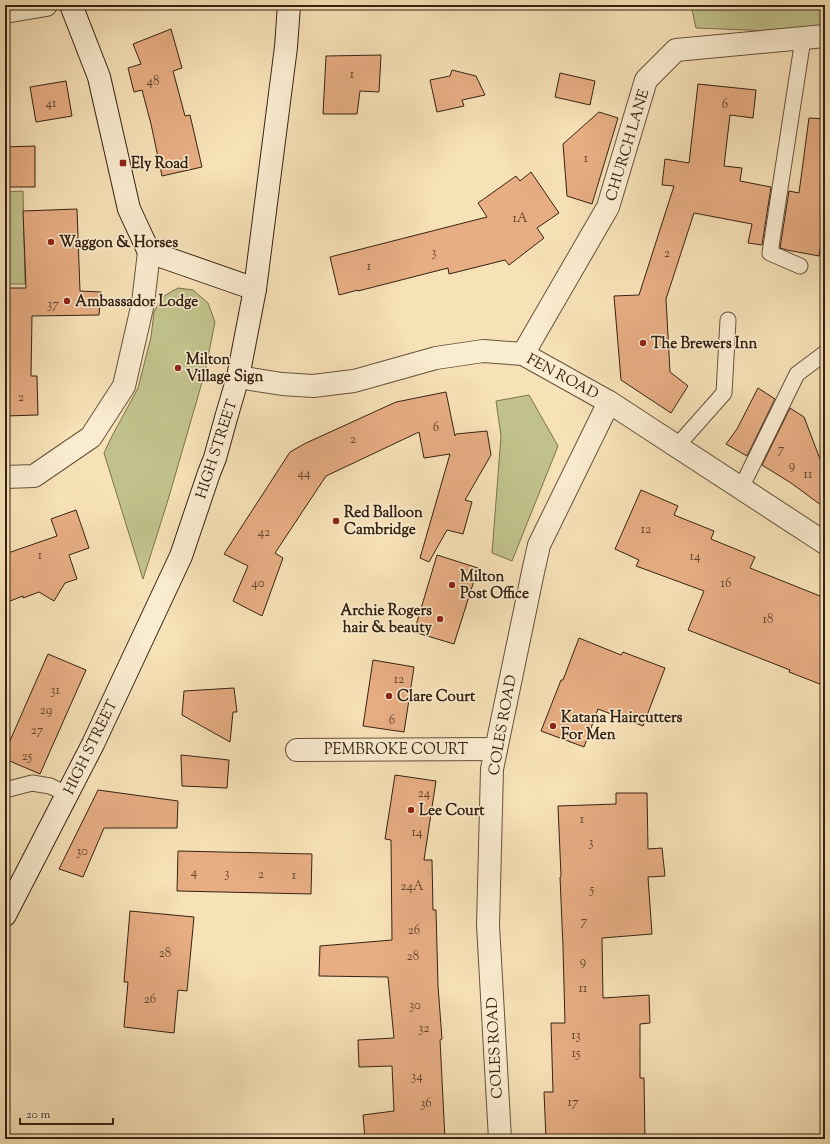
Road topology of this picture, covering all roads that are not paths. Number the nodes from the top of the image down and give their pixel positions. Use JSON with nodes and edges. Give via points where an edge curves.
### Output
{"nodes":[{"id":1,"x":46,"y":5,"type":"edge"},
{"id":2,"x":71,"y":5,"type":"edge"},
{"id":3,"x":289,"y":5,"type":"edge"},
{"id":4,"x":5,"y":12,"type":"edge"},
{"id":5,"x":825,"y":36,"type":"edge"},
{"id":6,"x":803,"y":39,"type":"junction"},
{"id":7,"x":149,"y":252,"type":"junction"},
{"id":8,"x":800,"y":266,"type":"dead end"},
{"id":9,"x":255,"y":288,"type":"junction"},
{"id":10,"x":728,"y":320,"type":"dead end"},
{"id":11,"x":825,"y":353,"type":"edge"},
{"id":12,"x":523,"y":354,"type":"junction"},
{"id":13,"x":238,"y":377,"type":"junction"},
{"id":14,"x":609,"y":402,"type":"junction"},
{"id":15,"x":677,"y":446,"type":"junction"},
{"id":16,"x":5,"y":477,"type":"edge"},
{"id":17,"x":741,"y":488,"type":"junction"},
{"id":18,"x":825,"y":543,"type":"edge"},
{"id":19,"x":496,"y":749,"type":"junction"},
{"id":20,"x":297,"y":750,"type":"dead end"},
{"id":21,"x":5,"y":790,"type":"edge"},
{"id":22,"x":67,"y":794,"type":"junction"},
{"id":23,"x":5,"y":915,"type":"edge"},
{"id":24,"x":500,"y":1139,"type":"edge"}],
"edges":[{"from":1,"to":4,"type":"street"},
{"from":2,"to":7,"type":"street","via":[[99,77],[129,209]]},
{"from":3,"to":9,"type":"street","via":[[286,47]]},
{"from":5,"to":6,"type":"street","name":"CHURCH LANE"},
{"from":6,"to":8,"type":"lane","via":[[770,253]]},
{"from":6,"to":12,"type":"street","name":"CHURCH LANE","via":[[676,50],[646,80],[608,207]]},
{"from":7,"to":9,"type":"street"},
{"from":7,"to":16,"type":"street","via":[[143,303],[124,386],[91,437],[34,476]]},
{"from":9,"to":13,"type":"street","name":"HIGH STREET"},
{"from":10,"to":15,"type":"lane","via":[[724,393]]},
{"from":11,"to":17,"type":"lane","via":[[797,374]]},
{"from":12,"to":13,"type":"street","name":"FEN ROAD","via":[[483,351],[436,358],[354,381],[314,386]]},
{"from":12,"to":14,"type":"street","name":"FEN ROAD"},
{"from":13,"to":22,"type":"street","name":"HIGH STREET","via":[[215,458],[181,556]]},
{"from":14,"to":15,"type":"street","name":"FEN ROAD"},
{"from":14,"to":19,"type":"street","name":"COLES ROAD","via":[[539,545]]},
{"from":15,"to":17,"type":"street","name":"FEN ROAD"},
{"from":17,"to":18,"type":"street","name":"FEN ROAD"},
{"from":19,"to":20,"type":"street","name":"PEMBROKE COURT"},
{"from":19,"to":24,"type":"street","name":"COLES ROAD","via":[[492,769],[488,925]]},
{"from":21,"to":22,"type":"lane","via":[[32,783],[50,786]]},
{"from":22,"to":23,"type":"street","name":"HIGH STREET"}]}
